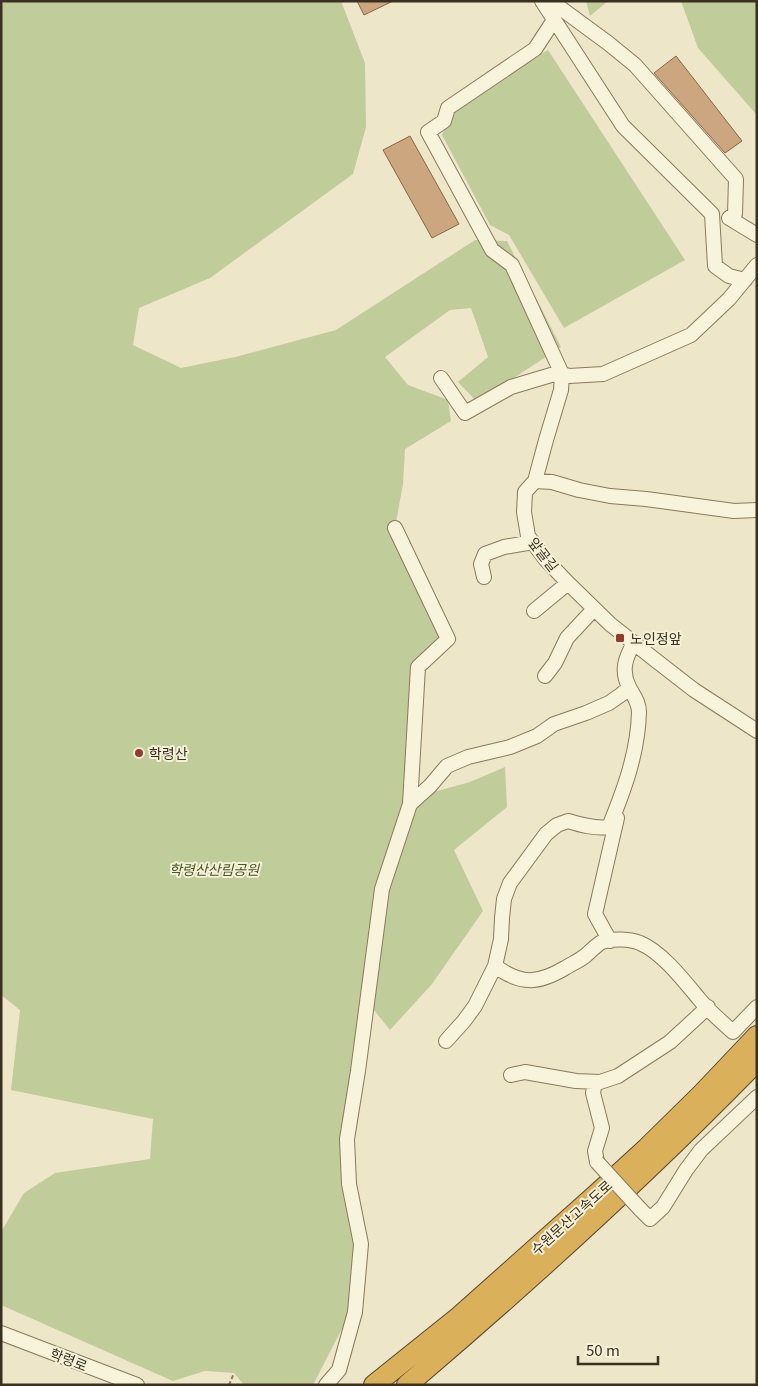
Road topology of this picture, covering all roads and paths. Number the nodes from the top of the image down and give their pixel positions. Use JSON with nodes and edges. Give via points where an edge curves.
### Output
{"nodes":[{"id":1,"x":542,"y":1,"type":"edge"},
{"id":2,"x":551,"y":1,"type":"edge"},
{"id":3,"x":554,"y":20,"type":"junction"},
{"id":4,"x":729,"y":218,"type":"junction"},
{"id":5,"x":712,"y":224,"type":"junction"},
{"id":6,"x":757,"y":235,"type":"edge"},
{"id":7,"x":757,"y":265,"type":"edge"},
{"id":8,"x":745,"y":280,"type":"junction"},
{"id":9,"x":562,"y":374,"type":"junction"},
{"id":10,"x":441,"y":378,"type":"dead end"},
{"id":11,"x":535,"y":480,"type":"junction"},
{"id":12,"x":757,"y":510,"type":"edge"},
{"id":13,"x":395,"y":528,"type":"dead end"},
{"id":14,"x":532,"y":542,"type":"junction"},
{"id":15,"x":484,"y":577,"type":"dead end"},
{"id":16,"x":568,"y":583,"type":"junction"},
{"id":17,"x":594,"y":609,"type":"junction"},
{"id":18,"x":534,"y":611,"type":"dead end"},
{"id":19,"x":634,"y":644,"type":"junction"},
{"id":20,"x":545,"y":676,"type":"dead end"},
{"id":21,"x":629,"y":687,"type":"junction"},
{"id":22,"x":757,"y":731,"type":"edge"},
{"id":23,"x":622,"y":795,"type":"junction"},
{"id":24,"x":410,"y":804,"type":"junction"},
{"id":25,"x":610,"y":940,"type":"junction"},
{"id":26,"x":495,"y":966,"type":"junction"},
{"id":27,"x":757,"y":1007,"type":"edge"},
{"id":28,"x":708,"y":1008,"type":"junction"},
{"id":29,"x":446,"y":1041,"type":"dead end"},
{"id":30,"x":753,"y":1049,"type":"edge"},
{"id":31,"x":511,"y":1075,"type":"dead end"},
{"id":32,"x":594,"y":1082,"type":"junction"},
{"id":33,"x":757,"y":1097,"type":"edge"},
{"id":34,"x":1,"y":1333,"type":"edge"},
{"id":35,"x":234,"y":1373,"type":"dead end"},
{"id":36,"x":137,"y":1385,"type":"edge"},
{"id":37,"x":229,"y":1385,"type":"edge"},
{"id":38,"x":326,"y":1385,"type":"edge"},
{"id":39,"x":374,"y":1385,"type":"edge"},
{"id":40,"x":407,"y":1385,"type":"edge"}],
"edges":[{"from":1,"to":3,"type":"street"},
{"from":2,"to":4,"type":"street","via":[[635,65],[736,179],[735,214]]},
{"from":3,"to":5,"type":"street","via":[[623,126],[712,214]]},
{"from":3,"to":9,"type":"street","via":[[535,49],[448,108],[444,121],[428,132],[492,250],[512,265]]},
{"from":4,"to":5,"type":"street"},
{"from":4,"to":6,"type":"street"},
{"from":5,"to":8,"type":"street","via":[[715,266],[729,276]]},
{"from":7,"to":8,"type":"street"},
{"from":8,"to":9,"type":"street","via":[[691,335],[603,374]]},
{"from":9,"to":10,"type":"street","via":[[511,388],[464,413]]},
{"from":9,"to":11,"type":"street","via":[[561,390]]},
{"from":11,"to":12,"type":"street","via":[[610,496],[734,511]]},
{"from":11,"to":14,"type":"street","name":"앞골길","via":[[524,492],[524,512]]},
{"from":13,"to":24,"type":"street","via":[[448,640],[418,667]]},
{"from":14,"to":15,"type":"street","via":[[485,554],[481,564]]},
{"from":14,"to":16,"type":"street","name":"앞골길"},
{"from":16,"to":17,"type":"street","name":"앞골길"},
{"from":16,"to":18,"type":"street"},
{"from":17,"to":19,"type":"street","name":"앞골길"},
{"from":17,"to":20,"type":"street","via":[[567,638]]},
{"from":19,"to":21,"type":"street","via":[[624,672]]},
{"from":19,"to":22,"type":"street","name":"앞골길","via":[[694,690]]},
{"from":21,"to":23,"type":"street","via":[[636,698],[639,716],[633,757]]},
{"from":21,"to":24,"type":"street","via":[[610,703],[554,724],[537,736],[447,766]]},
{"from":23,"to":25,"type":"street","via":[[596,914]]},
{"from":23,"to":26,"type":"street","via":[[608,827],[568,821],[546,834],[510,883],[504,899]]},
{"from":24,"to":38,"type":"street","via":[[382,889],[347,1139],[349,1184],[361,1244],[355,1312],[339,1370]]},
{"from":25,"to":26,"type":"street","via":[[602,942],[554,975],[536,981],[524,980]]},
{"from":25,"to":28,"type":"street","via":[[638,942],[651,948]]},
{"from":26,"to":29,"type":"street","via":[[475,1006]]},
{"from":27,"to":28,"type":"street","via":[[734,1032]]},
{"from":28,"to":32,"type":"street","via":[[670,1042],[641,1062],[618,1076]]},
{"from":30,"to":39,"type":"highway","name":"수원문산고속도로","via":[[460,1316]]},
{"from":30,"to":40,"type":"highway","name":"수원문산고속도로","via":[[702,1117],[476,1326]]},
{"from":31,"to":32,"type":"street","via":[[525,1072]]},
{"from":32,"to":33,"type":"street","bridge":true,"via":[[593,1093],[602,1128],[595,1151],[597,1162],[650,1219],[663,1207],[701,1150]]},
{"from":34,"to":36,"type":"street","name":"학령로"},
{"from":35,"to":37,"type":"path"}]}
